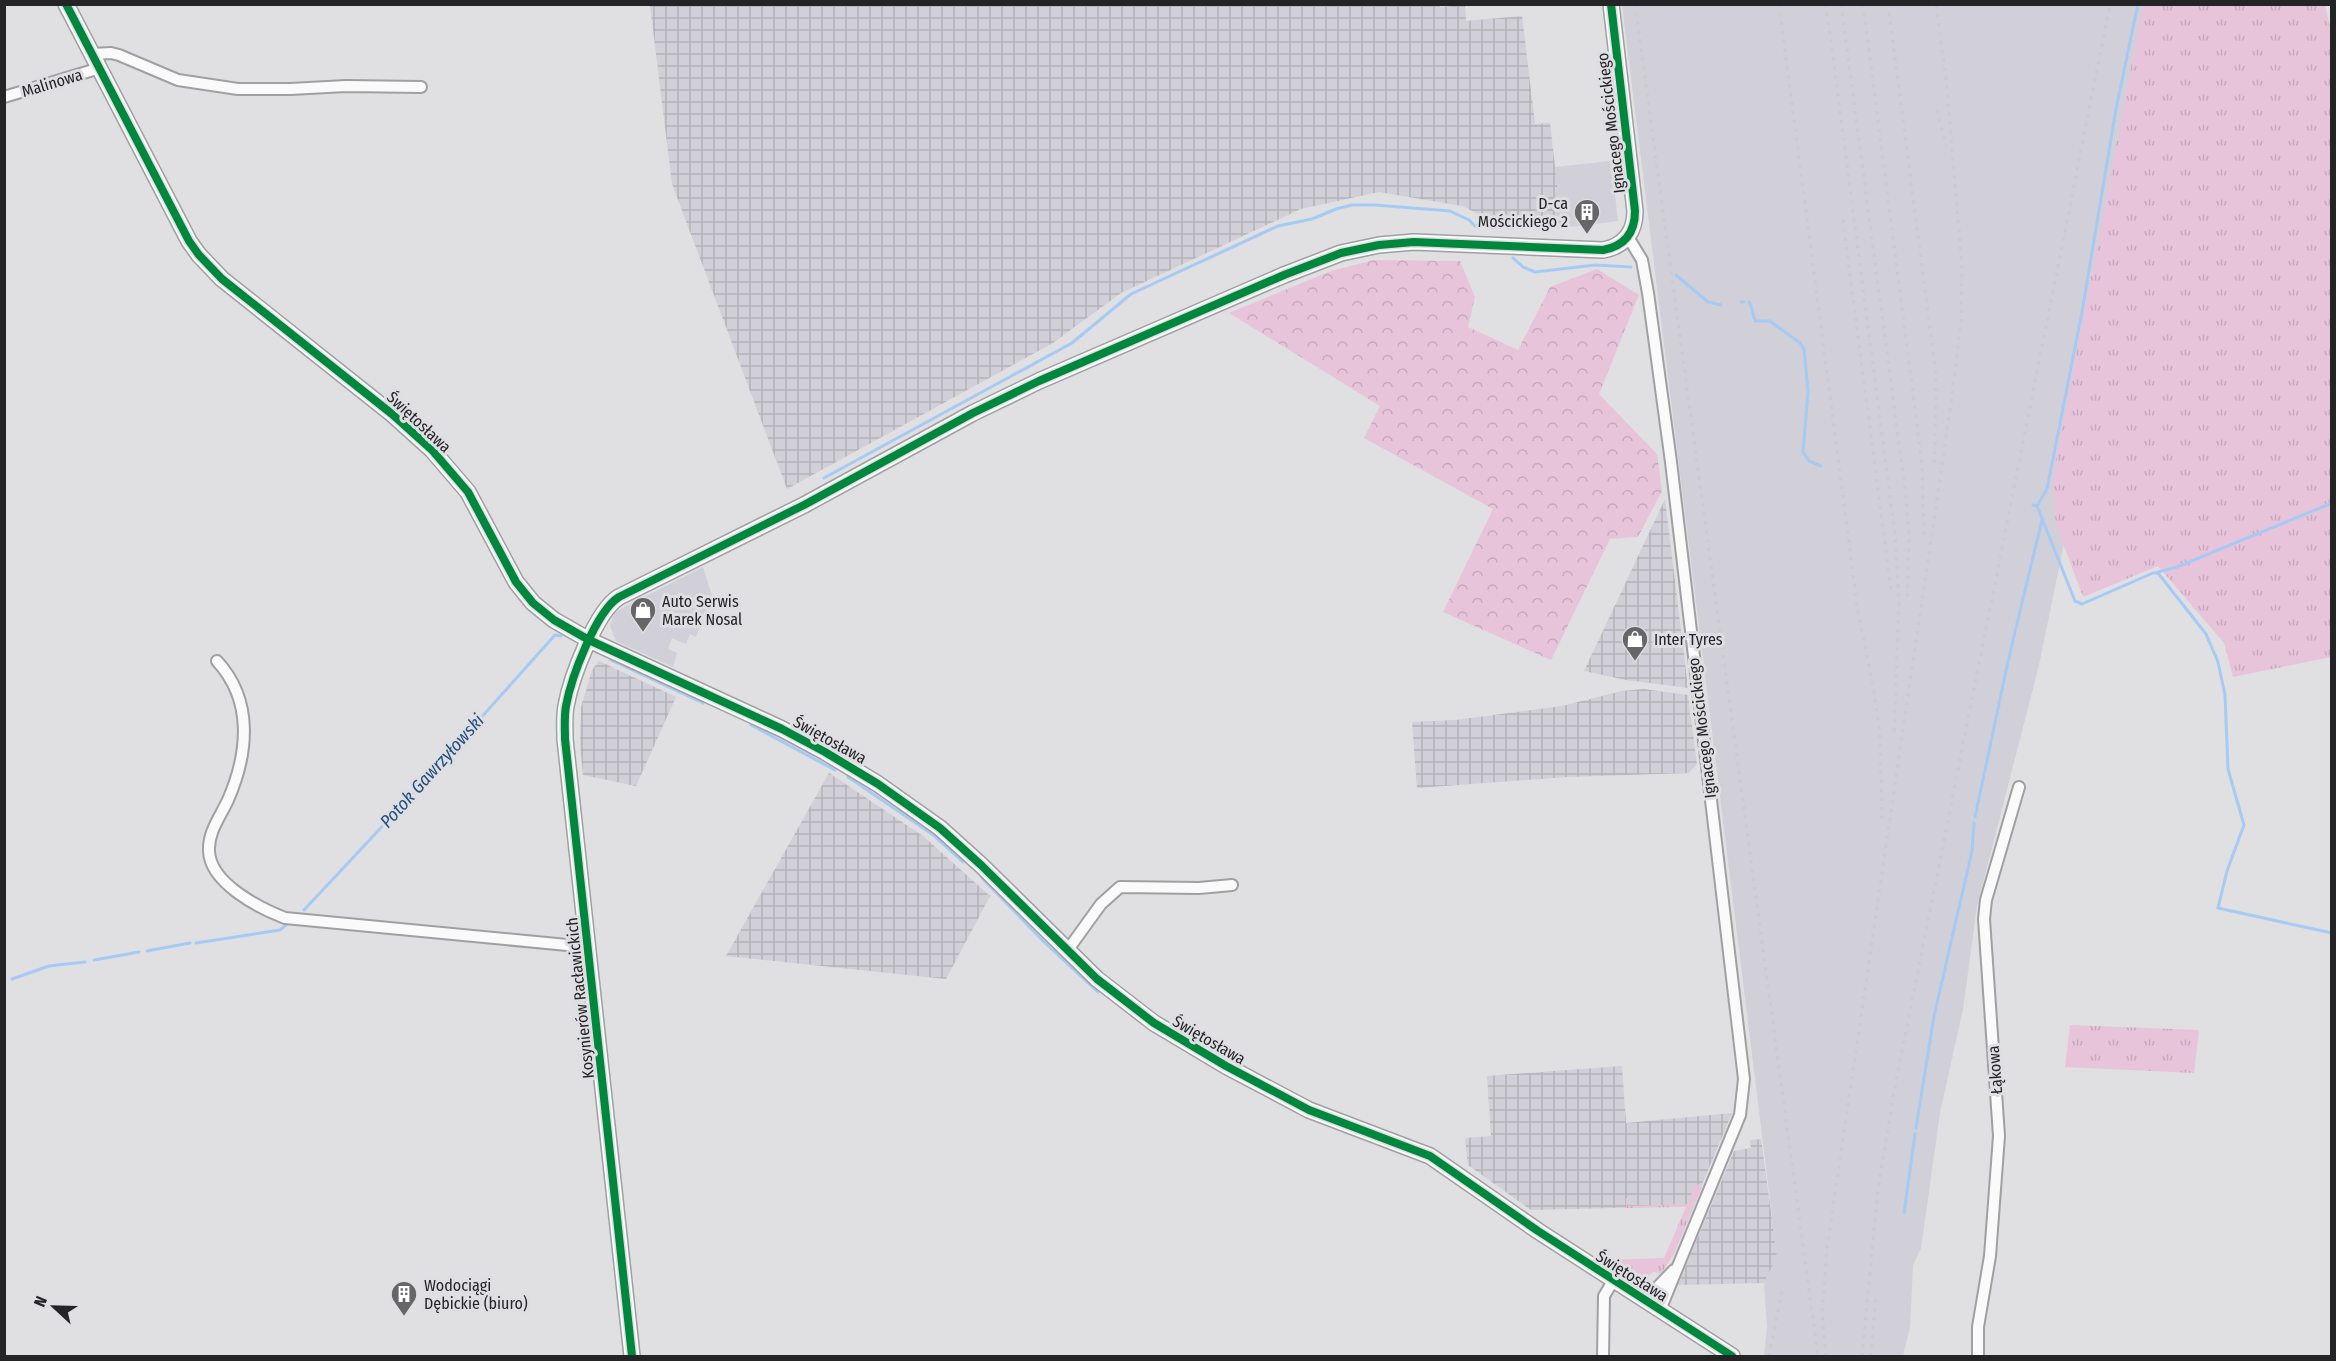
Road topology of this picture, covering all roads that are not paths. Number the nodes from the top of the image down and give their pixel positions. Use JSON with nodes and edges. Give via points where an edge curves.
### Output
{"nodes":[{"id":1,"x":66,"y":4,"type":"edge"},
{"id":2,"x":1611,"y":4,"type":"edge"},
{"id":3,"x":92,"y":54,"type":"junction"},
{"id":4,"x":100,"y":68,"type":"junction"},
{"id":5,"x":422,"y":87,"type":"dead end"},
{"id":6,"x":4,"y":97,"type":"edge"},
{"id":7,"x":1628,"y":237,"type":"junction"},
{"id":8,"x":589,"y":640,"type":"junction"},
{"id":9,"x":217,"y":661,"type":"dead end"},
{"id":10,"x":2019,"y":787,"type":"dead end"},
{"id":11,"x":1232,"y":885,"type":"dead end"},
{"id":12,"x":588,"y":947,"type":"junction"},
{"id":13,"x":1067,"y":951,"type":"junction"},
{"id":14,"x":1677,"y":1267,"type":"junction"},
{"id":15,"x":1613,"y":1281,"type":"junction"},
{"id":16,"x":1645,"y":1300,"type":"junction"},
{"id":17,"x":1660,"y":1310,"type":"junction"},
{"id":18,"x":632,"y":1356,"type":"edge"},
{"id":19,"x":1603,"y":1356,"type":"edge"},
{"id":20,"x":1732,"y":1356,"type":"edge"},
{"id":21,"x":1978,"y":1356,"type":"edge"}],
"edges":[{"from":1,"to":3,"type":"street","name":"Świętosława"},
{"from":2,"to":7,"type":"street","name":"Ignacego Mościckiego","via":[[1635,211]]},
{"from":3,"to":4,"type":"street","name":"Świętosława"},
{"from":3,"to":5,"type":"street","via":[[119,55],[178,80],[238,89]]},
{"from":4,"to":6,"type":"street","name":"Malinowa"},
{"from":4,"to":8,"type":"street","name":"Świętosława","via":[[199,255],[222,279],[432,450],[468,492],[524,593],[554,620]]},
{"from":7,"to":8,"type":"street","name":"Kosynierów Racławickich","via":[[1603,250],[1414,242],[1379,245],[1341,253],[1284,275],[1039,381],[619,597],[606,607]]},
{"from":7,"to":14,"type":"street","name":"Ignacego Mościckiego","via":[[1642,260],[1648,292],[1744,1079],[1740,1115]]},
{"from":8,"to":12,"type":"street","name":"Kosynierów Racławickich","via":[[571,687],[565,721]]},
{"from":8,"to":13,"type":"street","name":"Świętosława","via":[[782,729],[878,784],[965,850]]},
{"from":9,"to":12,"type":"street","via":[[232,681],[241,703],[244,736],[240,765],[213,828],[209,854],[215,871],[229,885],[255,904],[285,918]]},
{"from":10,"to":21,"type":"street","name":"Łąkowa","via":[[1984,919],[2000,1136],[1990,1256],[1977,1327]]},
{"from":11,"to":13,"type":"street","via":[[1120,887],[1101,904]]},
{"from":12,"to":18,"type":"street","name":"Kosynierów Racławickich"},
{"from":13,"to":15,"type":"street","name":"Świętosława","via":[[1123,1000],[1190,1046],[1317,1114],[1430,1156]]},
{"from":14,"to":16,"type":"street","name":"Ignacego Mościckiego"},
{"from":14,"to":17,"type":"street","name":"Ignacego Mościckiego"},
{"from":15,"to":16,"type":"street","name":"Świętosława"},
{"from":15,"to":19,"type":"street","via":[[1604,1296]]},
{"from":16,"to":17,"type":"street","name":"Świętosława"},
{"from":17,"to":20,"type":"street","name":"Świętosława"}]}
